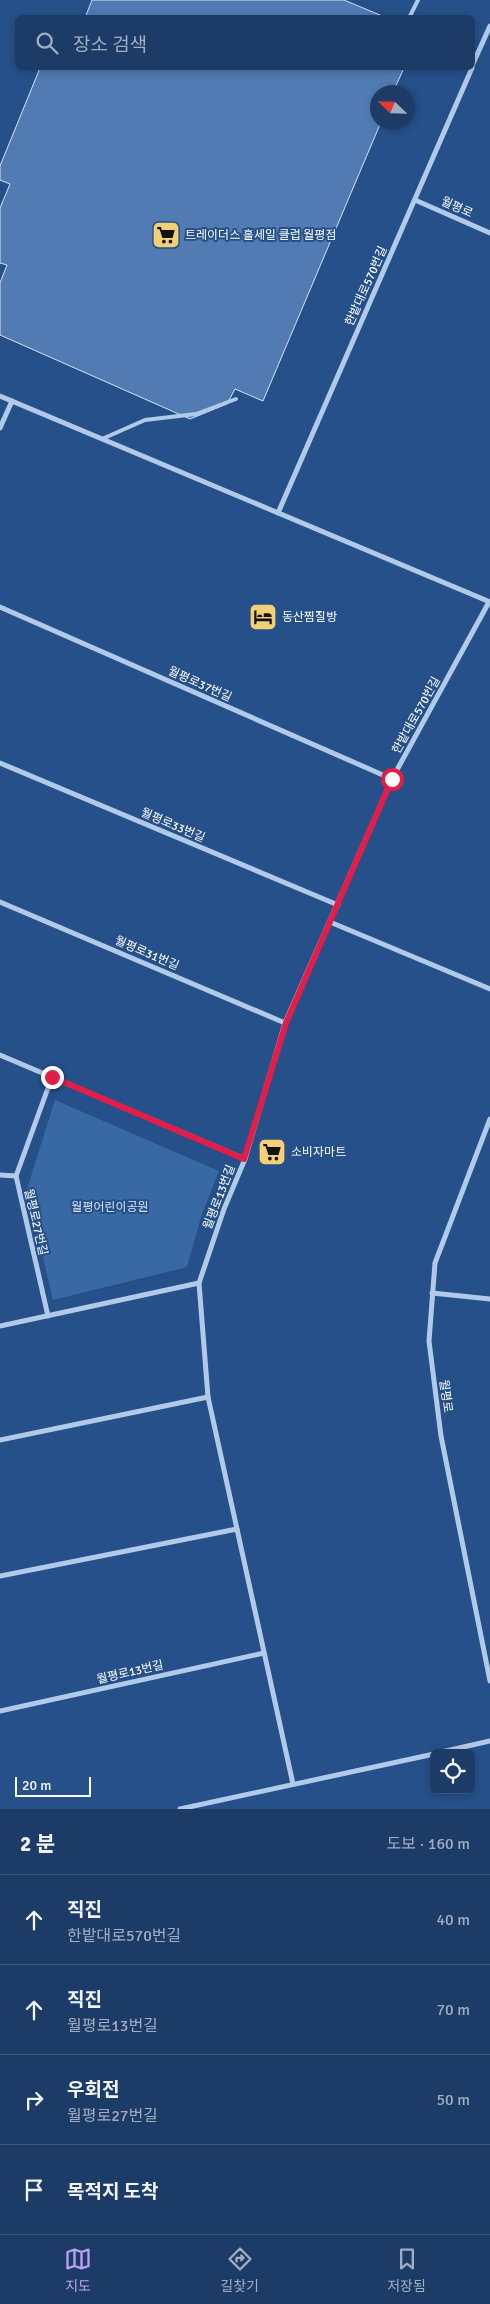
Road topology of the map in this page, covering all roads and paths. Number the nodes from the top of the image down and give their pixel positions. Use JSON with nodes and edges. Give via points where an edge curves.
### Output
{"nodes":[{"id":1,"x":418,"y":0,"type":"edge"},
{"id":2,"x":410,"y":15,"type":"edge"},
{"id":3,"x":490,"y":26,"type":"edge"},
{"id":4,"x":475,"y":60,"type":"edge"},
{"id":5,"x":471,"y":70,"type":"edge"},
{"id":6,"x":415,"y":200,"type":"junction"},
{"id":7,"x":490,"y":233,"type":"edge"},
{"id":8,"x":0,"y":396,"type":"edge"},
{"id":9,"x":236,"y":399,"type":"dead end"},
{"id":10,"x":12,"y":401,"type":"junction"},
{"id":11,"x":0,"y":428,"type":"edge"},
{"id":12,"x":102,"y":439,"type":"junction"},
{"id":13,"x":278,"y":512,"type":"junction"},
{"id":14,"x":490,"y":602,"type":"edge"},
{"id":15,"x":0,"y":606,"type":"edge"},
{"id":16,"x":0,"y":763,"type":"edge"},
{"id":17,"x":392,"y":779,"type":"junction"},
{"id":18,"x":0,"y":902,"type":"edge"},
{"id":19,"x":338,"y":905,"type":"junction"},
{"id":20,"x":330,"y":922,"type":"junction"},
{"id":21,"x":490,"y":989,"type":"edge"},
{"id":22,"x":286,"y":1023,"type":"junction"},
{"id":23,"x":0,"y":1055,"type":"edge"},
{"id":24,"x":52,"y":1077,"type":"junction"},
{"id":25,"x":490,"y":1118,"type":"edge"},
{"id":26,"x":244,"y":1159,"type":"junction"},
{"id":27,"x":0,"y":1175,"type":"edge"},
{"id":28,"x":16,"y":1176,"type":"junction"},
{"id":29,"x":199,"y":1283,"type":"junction"},
{"id":30,"x":432,"y":1293,"type":"junction"},
{"id":31,"x":490,"y":1298,"type":"edge"},
{"id":32,"x":48,"y":1316,"type":"junction"},
{"id":33,"x":0,"y":1326,"type":"edge"},
{"id":34,"x":208,"y":1397,"type":"junction"},
{"id":35,"x":0,"y":1440,"type":"edge"},
{"id":36,"x":237,"y":1529,"type":"junction"},
{"id":37,"x":0,"y":1576,"type":"edge"},
{"id":38,"x":264,"y":1653,"type":"junction"},
{"id":39,"x":490,"y":1682,"type":"edge"},
{"id":40,"x":0,"y":1712,"type":"edge"},
{"id":41,"x":490,"y":1741,"type":"edge"},
{"id":42,"x":454,"y":1749,"type":"edge"},
{"id":43,"x":430,"y":1754,"type":"edge"},
{"id":44,"x":293,"y":1784,"type":"junction"},
{"id":45,"x":180,"y":1809,"type":"edge"}],
"edges":[{"from":1,"to":2,"type":"lane"},
{"from":3,"to":4,"type":"street","name":"한밭대로570번길"},
{"from":5,"to":6,"type":"street","name":"한밭대로570번길"},
{"from":6,"to":7,"type":"street","name":"월평로"},
{"from":6,"to":13,"type":"street","name":"한밭대로570번길"},
{"from":8,"to":10,"type":"street","name":"한밭대로570번길"},
{"from":9,"to":12,"type":"lane","via":[[196,414],[145,420]]},
{"from":10,"to":11,"type":"street"},
{"from":10,"to":12,"type":"street","name":"한밭대로570번길"},
{"from":12,"to":13,"type":"street","name":"한밭대로570번길"},
{"from":13,"to":14,"type":"street","name":"한밭대로570번길"},
{"from":14,"to":17,"type":"street","name":"한밭대로570번길"},
{"from":15,"to":17,"type":"street","name":"월평로37번길"},
{"from":16,"to":19,"type":"street","name":"월평로33번길"},
{"from":17,"to":19,"type":"street","name":"한밭대로570번길"},
{"from":18,"to":22,"type":"street","name":"월평로31번길"},
{"from":19,"to":20,"type":"street","name":"한밭대로570번길"},
{"from":20,"to":21,"type":"street"},
{"from":20,"to":22,"type":"street","name":"월평로13번길"},
{"from":22,"to":26,"type":"street","name":"월평로13번길"},
{"from":23,"to":24,"type":"street"},
{"from":24,"to":26,"type":"street"},
{"from":24,"to":28,"type":"street","name":"월평로27번길"},
{"from":25,"to":30,"type":"street","name":"월평로","via":[[435,1263]]},
{"from":26,"to":29,"type":"street","name":"월평로13번길"},
{"from":27,"to":28,"type":"street"},
{"from":28,"to":32,"type":"street","name":"월평로27번길"},
{"from":29,"to":32,"type":"street"},
{"from":29,"to":34,"type":"street","name":"월평로13번길"},
{"from":30,"to":31,"type":"street"},
{"from":30,"to":39,"type":"street","name":"월평로","via":[[429,1341],[441,1436]]},
{"from":32,"to":33,"type":"street"},
{"from":34,"to":35,"type":"street"},
{"from":34,"to":36,"type":"street","name":"월평로13번길"},
{"from":36,"to":37,"type":"street"},
{"from":36,"to":38,"type":"street","name":"월평로13번길"},
{"from":38,"to":40,"type":"street","name":"월평로13번길"},
{"from":38,"to":44,"type":"street","name":"월평로13번길"},
{"from":41,"to":42,"type":"street"},
{"from":43,"to":44,"type":"street"},
{"from":44,"to":45,"type":"street"}]}
